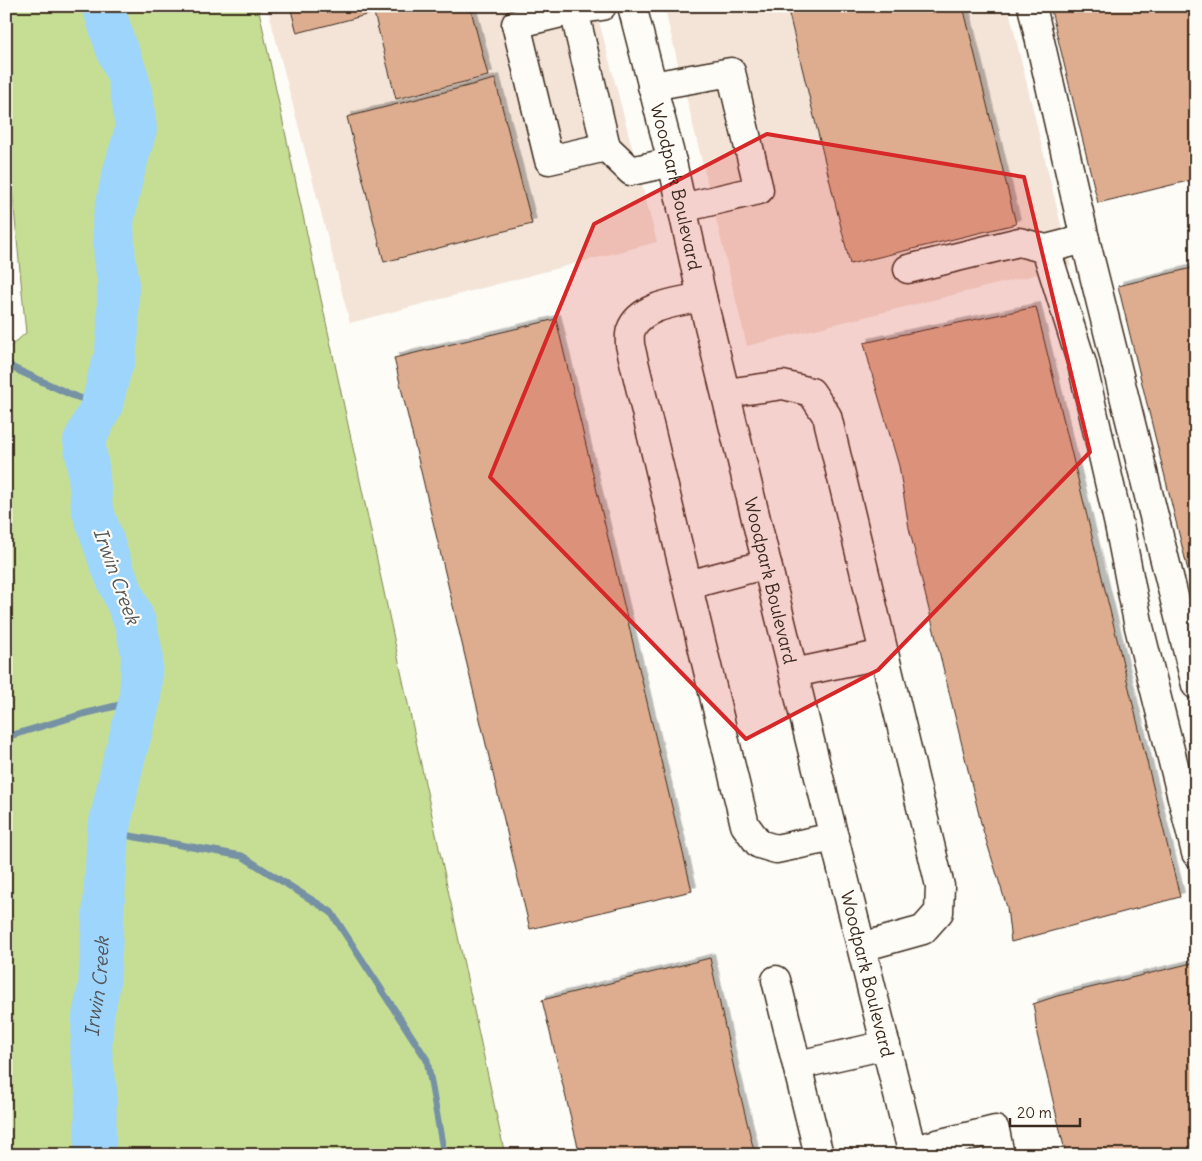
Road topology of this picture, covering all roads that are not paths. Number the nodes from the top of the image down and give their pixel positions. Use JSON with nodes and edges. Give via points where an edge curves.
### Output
{"nodes":[{"id":1,"x":602,"y":6,"type":"edge"},
{"id":2,"x":632,"y":6,"type":"edge"},
{"id":3,"x":1032,"y":6,"type":"edge"},
{"id":4,"x":574,"y":8,"type":"edge"},
{"id":5,"x":514,"y":15,"type":"edge"},
{"id":6,"x":652,"y":86,"type":"junction"},
{"id":7,"x":606,"y":147,"type":"junction"},
{"id":8,"x":672,"y":162,"type":"junction"},
{"id":9,"x":682,"y":208,"type":"junction"},
{"id":10,"x":1085,"y":239,"type":"junction"},
{"id":11,"x":1046,"y":249,"type":"junction"},
{"id":12,"x":908,"y":269,"type":"dead end"},
{"id":13,"x":702,"y":297,"type":"junction"},
{"id":14,"x":726,"y":393,"type":"junction"},
{"id":15,"x":767,"y":564,"type":"junction"},
{"id":16,"x":688,"y":585,"type":"junction"},
{"id":17,"x":884,"y":654,"type":"junction"},
{"id":18,"x":794,"y":674,"type":"junction"},
{"id":19,"x":1196,"y":685,"type":"edge"},
{"id":20,"x":834,"y":837,"type":"junction"},
{"id":21,"x":1196,"y":853,"type":"edge"},
{"id":22,"x":862,"y":947,"type":"junction"},
{"id":23,"x":776,"y":980,"type":"dead end"},
{"id":24,"x":886,"y":1045,"type":"junction"},
{"id":25,"x":798,"y":1065,"type":"junction"},
{"id":26,"x":912,"y":1153,"type":"edge"},
{"id":27,"x":819,"y":1155,"type":"edge"},
{"id":28,"x":1000,"y":1155,"type":"edge"}],
"edges":[{"from":1,"to":4,"type":"street"},
{"from":2,"to":6,"type":"street","name":"Woodpark Boulevard"},
{"from":3,"to":10,"type":"street"},
{"from":4,"to":5,"type":"street"},
{"from":4,"to":7,"type":"street"},
{"from":5,"to":7,"type":"street","via":[[549,160]]},
{"from":6,"to":8,"type":"street","name":"Woodpark Boulevard"},
{"from":6,"to":9,"type":"street","via":[[731,72],[759,190]]},
{"from":7,"to":8,"type":"street","via":[[631,171]]},
{"from":8,"to":9,"type":"street","name":"Woodpark Boulevard"},
{"from":9,"to":13,"type":"street","name":"Woodpark Boulevard"},
{"from":10,"to":11,"type":"street"},
{"from":10,"to":19,"type":"street"},
{"from":11,"to":12,"type":"street","via":[[1019,242]]},
{"from":11,"to":21,"type":"street","via":[[1082,364],[1120,525],[1139,627]]},
{"from":13,"to":14,"type":"street","name":"Woodpark Boulevard"},
{"from":13,"to":16,"type":"street","via":[[659,306],[639,317],[630,331],[630,345]]},
{"from":14,"to":15,"type":"street","name":"Woodpark Boulevard"},
{"from":14,"to":17,"type":"street","via":[[783,385],[811,392],[827,416]]},
{"from":15,"to":16,"type":"street"},
{"from":15,"to":18,"type":"street","name":"Woodpark Boulevard"},
{"from":16,"to":20,"type":"street","via":[[745,825],[759,844],[776,849]]},
{"from":17,"to":18,"type":"street"},
{"from":17,"to":22,"type":"street","via":[[940,886],[939,912],[923,930]]},
{"from":18,"to":20,"type":"street","name":"Woodpark Boulevard"},
{"from":20,"to":22,"type":"street","name":"Woodpark Boulevard"},
{"from":22,"to":24,"type":"street","name":"Woodpark Boulevard"},
{"from":23,"to":25,"type":"street"},
{"from":24,"to":25,"type":"street"},
{"from":24,"to":26,"type":"street","name":"Woodpark Boulevard"},
{"from":25,"to":27,"type":"street"},
{"from":26,"to":28,"type":"street","via":[[995,1130]]}]}
